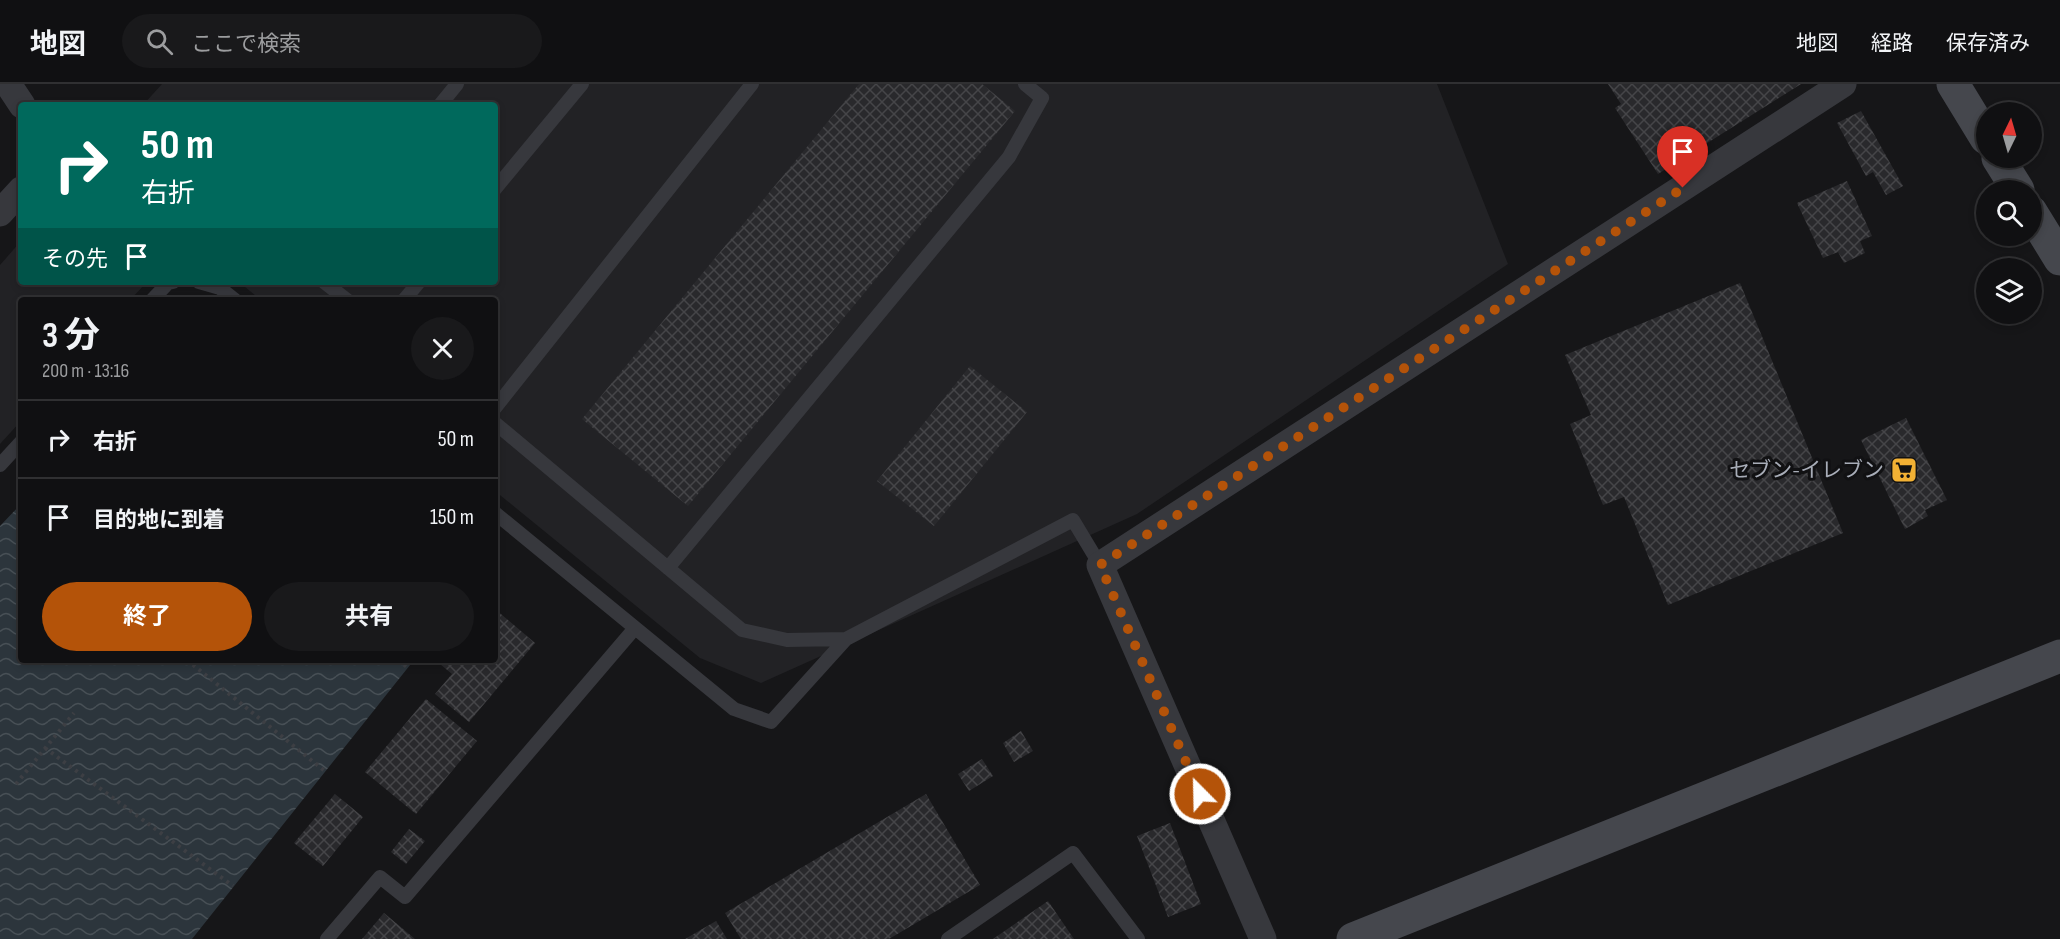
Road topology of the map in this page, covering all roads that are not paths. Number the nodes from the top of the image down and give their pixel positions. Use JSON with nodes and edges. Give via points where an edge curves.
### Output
{"nodes":[{"id":1,"x":8,"y":84,"type":"edge"},
{"id":2,"x":457,"y":84,"type":"edge"},
{"id":3,"x":582,"y":84,"type":"edge"},
{"id":4,"x":752,"y":84,"type":"edge"},
{"id":5,"x":1025,"y":84,"type":"edge"},
{"id":6,"x":1843,"y":84,"type":"edge"},
{"id":7,"x":1953,"y":84,"type":"edge"},
{"id":8,"x":20,"y":102,"type":"edge"},
{"id":9,"x":442,"y":102,"type":"edge"},
{"id":10,"x":1976,"y":122,"type":"edge"},
{"id":11,"x":498,"y":185,"type":"edge"},
{"id":12,"x":18,"y":193,"type":"edge"},
{"id":13,"x":0,"y":213,"type":"edge"},
{"id":14,"x":2042,"y":230,"type":"edge"},
{"id":15,"x":2060,"y":259,"type":"edge"},
{"id":16,"x":166,"y":285,"type":"edge"},
{"id":17,"x":210,"y":285,"type":"edge"},
{"id":18,"x":328,"y":285,"type":"edge"},
{"id":19,"x":416,"y":285,"type":"edge"},
{"id":20,"x":155,"y":297,"type":"edge"},
{"id":21,"x":231,"y":297,"type":"edge"},
{"id":22,"x":343,"y":297,"type":"edge"},
{"id":23,"x":406,"y":297,"type":"edge"},
{"id":24,"x":498,"y":404,"type":"edge"},
{"id":25,"x":498,"y":426,"type":"edge"},
{"id":26,"x":18,"y":445,"type":"edge"},
{"id":27,"x":0,"y":465,"type":"edge"},
{"id":28,"x":498,"y":515,"type":"edge"},
{"id":29,"x":1100,"y":565,"type":"junction"},
{"id":30,"x":668,"y":568,"type":"junction"},
{"id":31,"x":635,"y":627,"type":"junction"},
{"id":32,"x":846,"y":639,"type":"junction"},
{"id":33,"x":2060,"y":656,"type":"edge"},
{"id":34,"x":327,"y":939,"type":"edge"},
{"id":35,"x":948,"y":939,"type":"edge"},
{"id":36,"x":1138,"y":939,"type":"edge"},
{"id":37,"x":1263,"y":939,"type":"edge"},
{"id":38,"x":1353,"y":939,"type":"edge"}],
"edges":[{"from":1,"to":8,"type":"street"},
{"from":2,"to":9,"type":"lane"},
{"from":3,"to":11,"type":"lane"},
{"from":4,"to":24,"type":"lane"},
{"from":5,"to":30,"type":"lane","via":[[1042,98],[1009,157]]},
{"from":6,"to":29,"type":"street"},
{"from":7,"to":10,"type":"street"},
{"from":12,"to":13,"type":"street"},
{"from":14,"to":15,"type":"street"},
{"from":16,"to":20,"type":"lane"},
{"from":17,"to":21,"type":"lane"},
{"from":18,"to":22,"type":"lane"},
{"from":19,"to":23,"type":"lane"},
{"from":25,"to":30,"type":"lane"},
{"from":26,"to":27,"type":"lane"},
{"from":28,"to":31,"type":"lane"},
{"from":29,"to":32,"type":"lane","via":[[1073,520]]},
{"from":29,"to":37,"type":"street"},
{"from":30,"to":32,"type":"lane","via":[[742,630],[787,640]]},
{"from":31,"to":32,"type":"lane","via":[[734,709],[771,722]]},
{"from":31,"to":34,"type":"lane","via":[[405,897],[380,877]]},
{"from":33,"to":38,"type":"street"},
{"from":35,"to":36,"type":"lane","via":[[1073,853]]}]}
